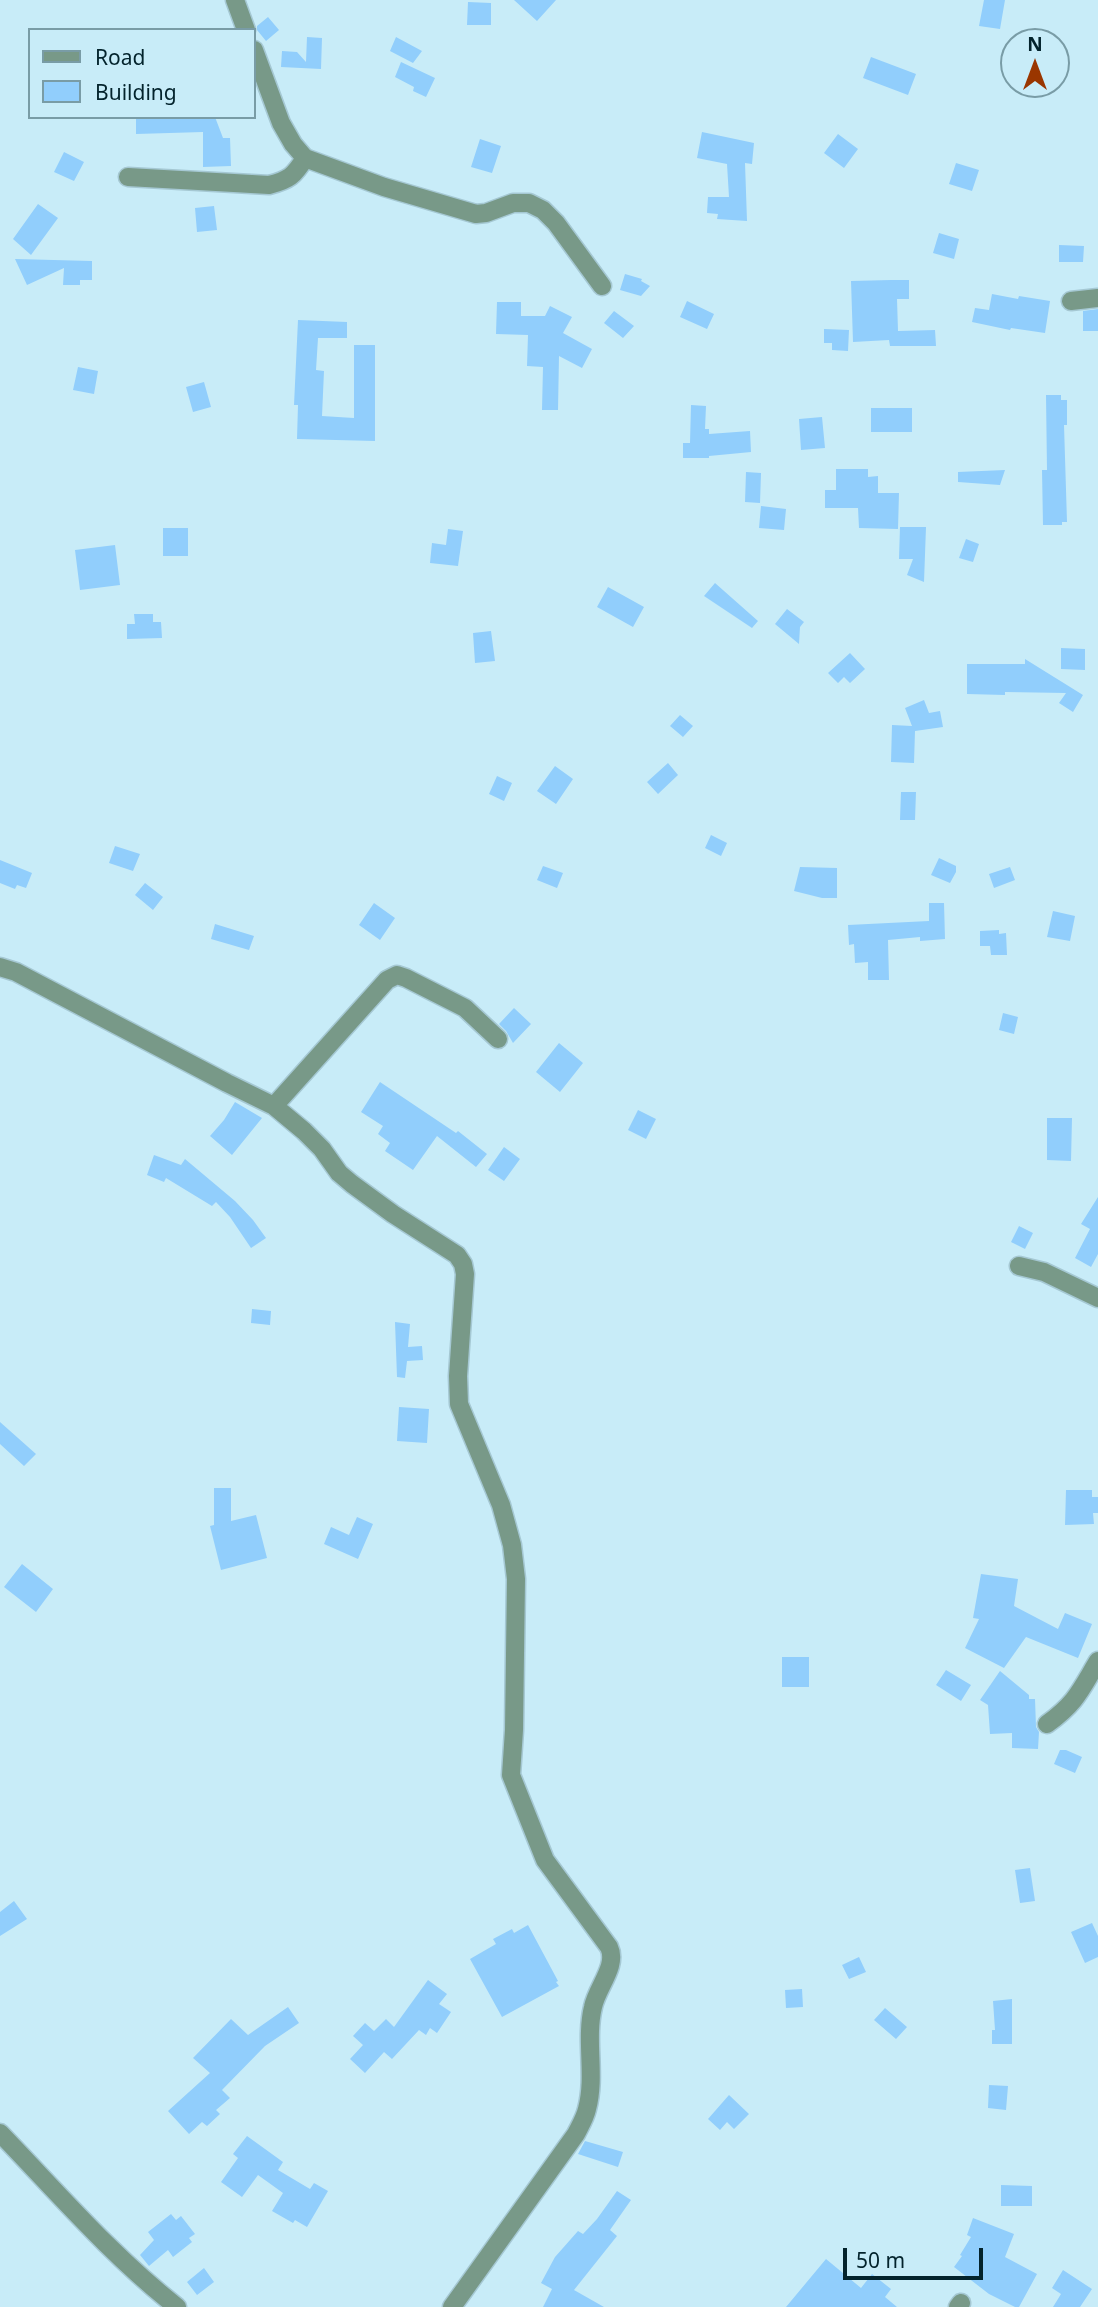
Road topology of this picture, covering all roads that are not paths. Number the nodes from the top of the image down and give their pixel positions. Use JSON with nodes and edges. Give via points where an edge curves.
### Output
{"nodes":[{"id":1,"x":235,"y":0,"type":"edge"},
{"id":2,"x":245,"y":28,"type":"edge"},
{"id":3,"x":256,"y":55,"type":"edge"},
{"id":4,"x":305,"y":158,"type":"junction"},
{"id":5,"x":128,"y":177,"type":"dead end"},
{"id":6,"x":602,"y":286,"type":"dead end"},
{"id":7,"x":1098,"y":298,"type":"edge"},
{"id":8,"x":1071,"y":301,"type":"dead end"},
{"id":9,"x":0,"y":967,"type":"edge"},
{"id":10,"x":498,"y":1039,"type":"dead end"},
{"id":11,"x":274,"y":1106,"type":"junction"},
{"id":12,"x":1018,"y":1266,"type":"dead end"},
{"id":13,"x":1098,"y":1298,"type":"edge"},
{"id":14,"x":1098,"y":1661,"type":"edge"},
{"id":15,"x":1047,"y":1724,"type":"dead end"},
{"id":16,"x":0,"y":2133,"type":"edge"},
{"id":17,"x":177,"y":2307,"type":"edge"},
{"id":18,"x":452,"y":2307,"type":"edge"}],
"edges":[{"from":1,"to":2,"type":"street"},
{"from":3,"to":4,"type":"street","via":[[281,123]]},
{"from":4,"to":5,"type":"street","via":[[287,181],[269,185]]},
{"from":4,"to":6,"type":"street","via":[[476,214],[528,203],[556,223]]},
{"from":7,"to":8,"type":"street"},
{"from":9,"to":11,"type":"street"},
{"from":10,"to":11,"type":"street","via":[[465,1008],[397,975],[387,980]]},
{"from":11,"to":18,"type":"street","via":[[304,1130],[352,1184],[457,1255],[463,1264],[459,1404],[501,1505],[516,1579],[511,1775],[545,1860],[612,1954],[592,2009],[587,2109],[576,2134]]},
{"from":12,"to":13,"type":"street","via":[[1044,1272]]},
{"from":14,"to":15,"type":"street","via":[[1074,1701]]},
{"from":16,"to":17,"type":"street","via":[[149,2286]]}]}
